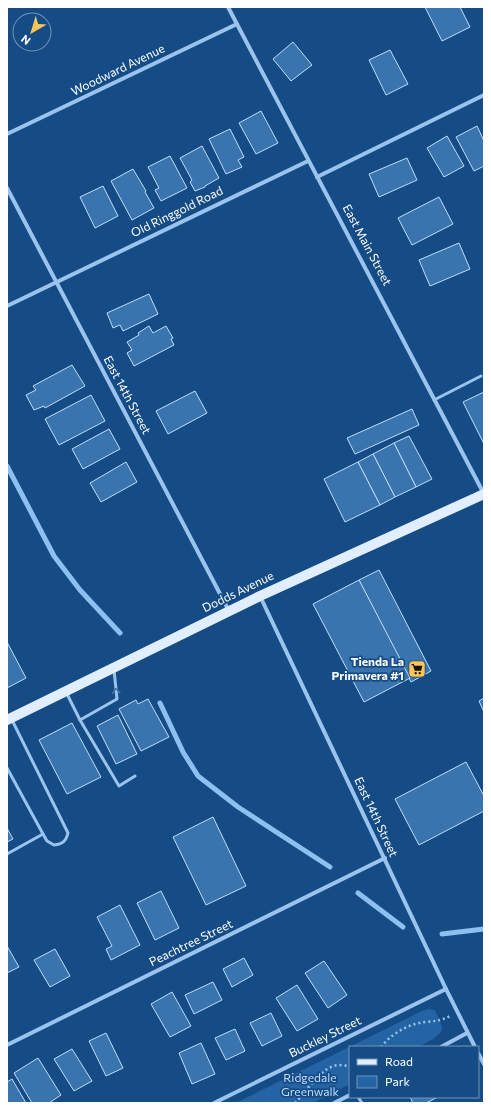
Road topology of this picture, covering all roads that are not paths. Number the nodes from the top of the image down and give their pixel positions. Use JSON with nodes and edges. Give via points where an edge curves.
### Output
{"nodes":[{"id":1,"x":228,"y":7,"type":"edge"},
{"id":2,"x":237,"y":24,"type":"junction"},
{"id":3,"x":484,"y":95,"type":"edge"},
{"id":4,"x":7,"y":134,"type":"edge"},
{"id":5,"x":308,"y":161,"type":"junction"},
{"id":6,"x":317,"y":178,"type":"junction"},
{"id":7,"x":7,"y":188,"type":"edge"},
{"id":8,"x":56,"y":282,"type":"junction"},
{"id":9,"x":7,"y":306,"type":"edge"},
{"id":10,"x":481,"y":376,"type":"dead end"},
{"id":11,"x":434,"y":400,"type":"junction"},
{"id":12,"x":484,"y":495,"type":"edge"},
{"id":13,"x":260,"y":596,"type":"junction"},
{"id":14,"x":229,"y":611,"type":"junction"},
{"id":15,"x":114,"y":668,"type":"junction"},
{"id":16,"x":65,"y":691,"type":"junction"},
{"id":17,"x":9,"y":719,"type":"edge"},
{"id":18,"x":80,"y":720,"type":"junction"},
{"id":19,"x":7,"y":768,"type":"edge"},
{"id":20,"x":135,"y":776,"type":"dead end"},
{"id":21,"x":43,"y":834,"type":"junction"},
{"id":22,"x":7,"y":854,"type":"edge"},
{"id":23,"x":385,"y":858,"type":"junction"},
{"id":24,"x":446,"y":989,"type":"junction"},
{"id":25,"x":467,"y":1033,"type":"junction"},
{"id":26,"x":7,"y":1045,"type":"edge"},
{"id":27,"x":443,"y":1046,"type":"edge"},
{"id":28,"x":474,"y":1046,"type":"edge"},
{"id":29,"x":479,"y":1055,"type":"edge"},
{"id":30,"x":484,"y":1064,"type":"edge"},
{"id":31,"x":349,"y":1096,"type":"edge"},
{"id":32,"x":214,"y":1103,"type":"edge"},
{"id":33,"x":334,"y":1103,"type":"edge"}],
"edges":[{"from":1,"to":2,"type":"street","name":"East Main Street"},
{"from":2,"to":4,"type":"street","name":"Woodward Avenue"},
{"from":2,"to":5,"type":"street","name":"East Main Street"},
{"from":3,"to":6,"type":"street"},
{"from":5,"to":6,"type":"street","name":"East Main Street"},
{"from":5,"to":8,"type":"street","name":"Old Ringgold Road"},
{"from":6,"to":11,"type":"street","name":"East Main Street"},
{"from":7,"to":8,"type":"street","name":"East 14th Street"},
{"from":8,"to":9,"type":"street"},
{"from":8,"to":14,"type":"street","name":"East 14th Street"},
{"from":10,"to":11,"type":"lane"},
{"from":11,"to":12,"type":"street","name":"East Main Street"},
{"from":12,"to":13,"type":"main road","name":"Dodds Avenue"},
{"from":13,"to":14,"type":"main road","name":"Dodds Avenue"},
{"from":13,"to":23,"type":"street","name":"East 14th Street"},
{"from":14,"to":15,"type":"main road","name":"Dodds Avenue"},
{"from":15,"to":16,"type":"main road","name":"Dodds Avenue"},
{"from":18,"to":15,"type":"lane","one_way":true,"via":[[117,699]]},
{"from":16,"to":17,"type":"main road","name":"Dodds Avenue"},
{"from":16,"to":18,"type":"lane"},
{"from":17,"to":21,"type":"lane","via":[[68,833],[66,840],[54,845],[47,841]]},
{"from":18,"to":20,"type":"lane","via":[[119,786]]},
{"from":19,"to":21,"type":"lane"},
{"from":21,"to":22,"type":"lane"},
{"from":23,"to":24,"type":"street","name":"East 14th Street"},
{"from":23,"to":26,"type":"street","name":"Peachtree Street"},
{"from":24,"to":25,"type":"street","name":"East 14th Street"},
{"from":24,"to":32,"type":"street","name":"Buckley Street"},
{"from":25,"to":27,"type":"street"},
{"from":25,"to":28,"type":"street","name":"East 14th Street"},
{"from":29,"to":30,"type":"street"},
{"from":31,"to":33,"type":"street"}]}
